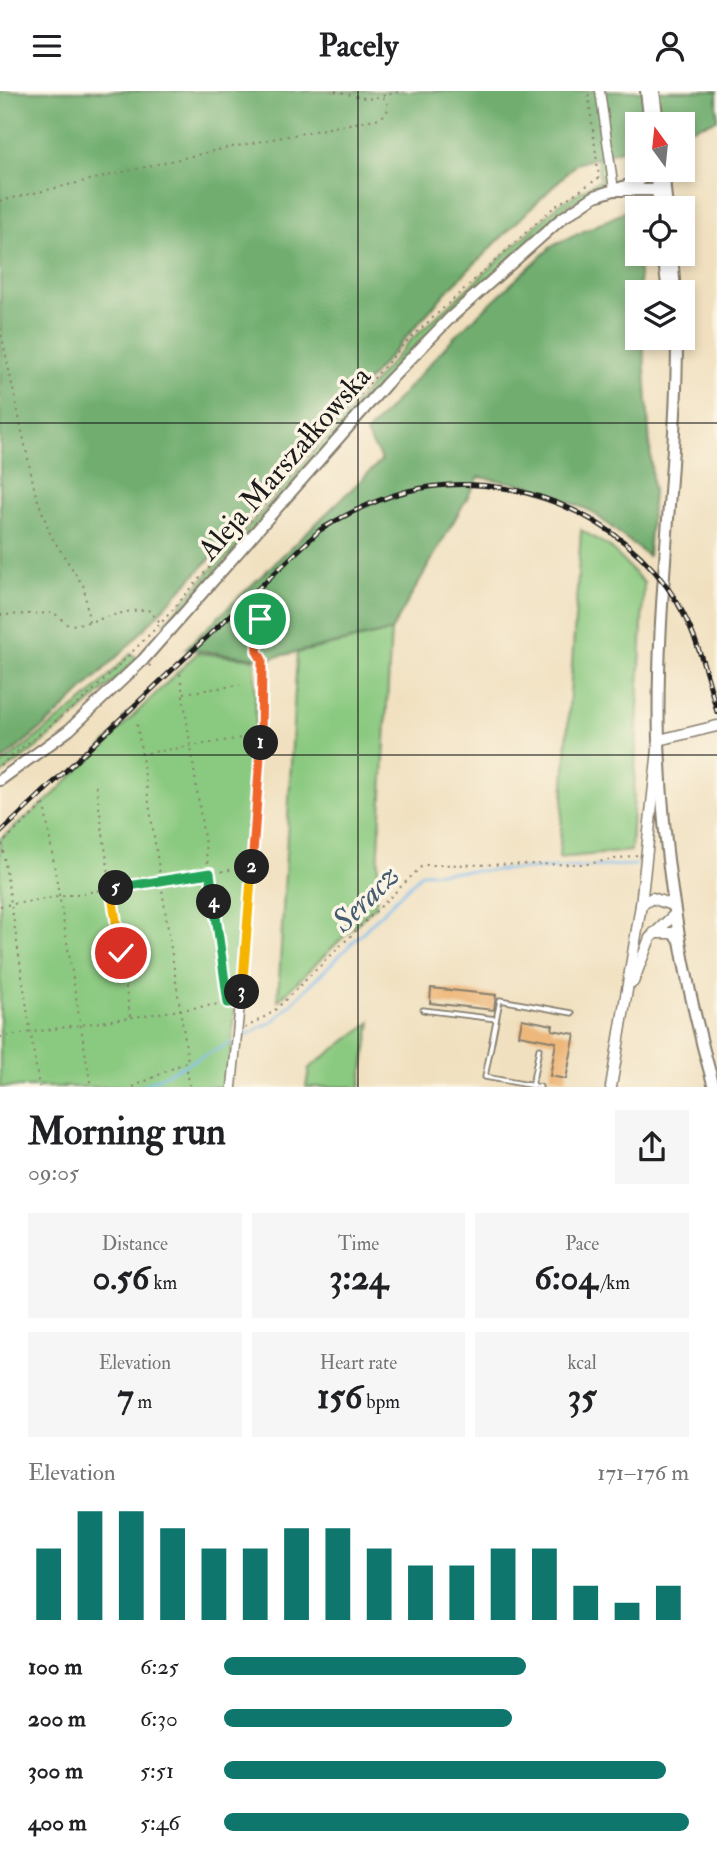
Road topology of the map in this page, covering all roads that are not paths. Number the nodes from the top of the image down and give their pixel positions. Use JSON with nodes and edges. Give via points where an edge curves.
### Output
{"nodes":[{"id":1,"x":600,"y":91,"type":"edge"},
{"id":2,"x":646,"y":91,"type":"edge"},
{"id":3,"x":654,"y":91,"type":"edge"},
{"id":4,"x":649,"y":112,"type":"edge"},
{"id":5,"x":657,"y":112,"type":"edge"},
{"id":6,"x":635,"y":182,"type":"edge"},
{"id":7,"x":645,"y":182,"type":"edge"},
{"id":8,"x":614,"y":190,"type":"junction"},
{"id":9,"x":672,"y":350,"type":"edge"},
{"id":10,"x":676,"y":350,"type":"edge"},
{"id":11,"x":675,"y":373,"type":"junction"},
{"id":12,"x":717,"y":726,"type":"edge"},
{"id":13,"x":659,"y":740,"type":"junction"},
{"id":14,"x":0,"y":780,"type":"edge"},
{"id":15,"x":640,"y":905,"type":"junction"},
{"id":16,"x":673,"y":910,"type":"junction"},
{"id":17,"x":247,"y":930,"type":"road end"},
{"id":18,"x":654,"y":933,"type":"junction"},
{"id":19,"x":678,"y":939,"type":"junction"},
{"id":20,"x":625,"y":1002,"type":"junction"},
{"id":21,"x":423,"y":1010,"type":"dead end"},
{"id":22,"x":572,"y":1013,"type":"dead end"},
{"id":23,"x":496,"y":1019,"type":"junction"},
{"id":24,"x":539,"y":1049,"type":"dead end"},
{"id":25,"x":514,"y":1085,"type":"edge"},
{"id":26,"x":532,"y":1086,"type":"edge"},
{"id":27,"x":232,"y":1087,"type":"edge"},
{"id":28,"x":540,"y":1087,"type":"edge"},
{"id":29,"x":611,"y":1087,"type":"edge"},
{"id":30,"x":714,"y":1087,"type":"edge"}],
"edges":[{"from":1,"to":8,"type":"street"},
{"from":2,"to":4,"type":"main road"},
{"from":3,"to":5,"type":"main road"},
{"from":6,"to":8,"type":"main road","name":"Aleja Marszałkowska"},
{"from":7,"to":8,"type":"main road","name":"Aleja Marszałkowska"},
{"from":8,"to":14,"type":"main road","name":"Aleja Marszałkowska","via":[[595,196],[561,219],[418,349],[170,631],[69,730]]},
{"from":9,"to":11,"type":"main road"},
{"from":10,"to":11,"type":"main road"},
{"from":11,"to":13,"type":"main road"},
{"from":12,"to":13,"type":"street"},
{"from":13,"to":15,"type":"street"},
{"from":13,"to":16,"type":"main road"},
{"from":15,"to":16,"type":"street","via":[[652,898]]},
{"from":15,"to":20,"type":"street"},
{"from":16,"to":18,"type":"street"},
{"from":16,"to":19,"type":"main road"},
{"from":17,"to":27,"type":"street"},
{"from":18,"to":19,"type":"street","via":[[672,933]]},
{"from":18,"to":20,"type":"street"},
{"from":19,"to":30,"type":"main road"},
{"from":20,"to":29,"type":"street"},
{"from":21,"to":23,"type":"lane"},
{"from":22,"to":23,"type":"lane","via":[[500,1000]]},
{"from":23,"to":25,"type":"lane","via":[[485,1077]]},
{"from":24,"to":26,"type":"lane"},
{"from":25,"to":26,"type":"lane"},
{"from":26,"to":28,"type":"lane"}]}
